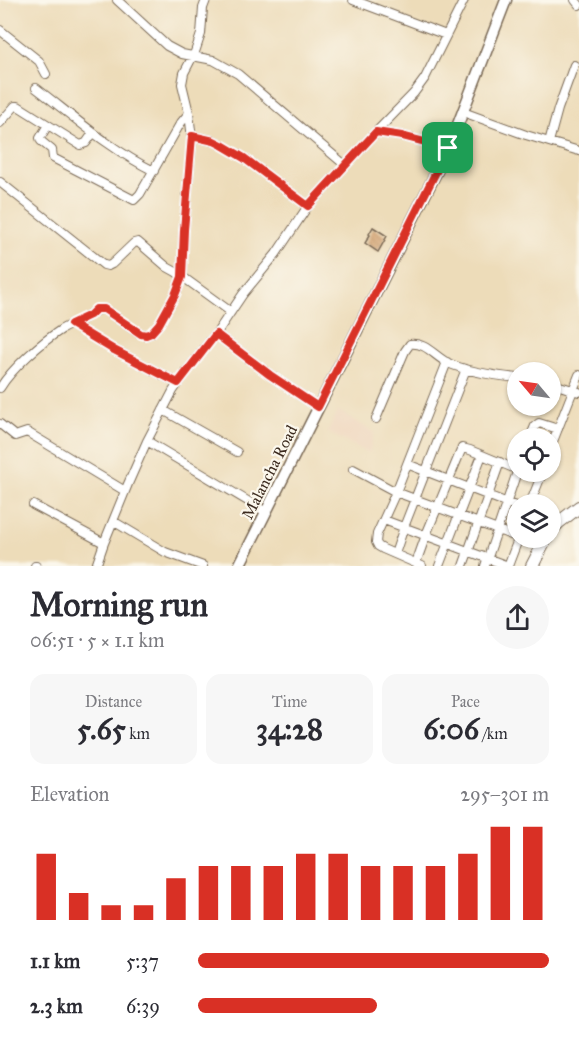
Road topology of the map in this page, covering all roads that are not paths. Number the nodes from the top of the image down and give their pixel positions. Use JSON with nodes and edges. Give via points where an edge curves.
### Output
{"nodes":[{"id":1,"x":117,"y":0,"type":"edge"},
{"id":2,"x":206,"y":0,"type":"edge"},
{"id":3,"x":352,"y":0,"type":"edge"},
{"id":4,"x":464,"y":0,"type":"edge"},
{"id":5,"x":506,"y":0,"type":"edge"},
{"id":6,"x":574,"y":0,"type":"edge"},
{"id":7,"x":579,"y":5,"type":"edge"},
{"id":8,"x":0,"y":30,"type":"edge"},
{"id":9,"x":446,"y":35,"type":"junction"},
{"id":10,"x":193,"y":56,"type":"junction"},
{"id":11,"x":574,"y":65,"type":"dead end"},
{"id":12,"x":46,"y":74,"type":"dead end"},
{"id":13,"x":36,"y":88,"type":"dead end"},
{"id":14,"x":463,"y":112,"type":"junction"},
{"id":15,"x":189,"y":113,"type":"junction"},
{"id":16,"x":0,"y":123,"type":"edge"},
{"id":17,"x":48,"y":125,"type":"junction"},
{"id":18,"x":376,"y":132,"type":"junction"},
{"id":19,"x":93,"y":133,"type":"junction"},
{"id":20,"x":192,"y":136,"type":"junction"},
{"id":21,"x":549,"y":142,"type":"junction"},
{"id":22,"x":448,"y":148,"type":"junction"},
{"id":23,"x":579,"y":151,"type":"edge"},
{"id":24,"x":345,"y":165,"type":"junction"},
{"id":25,"x":154,"y":171,"type":"junction"},
{"id":26,"x":0,"y":182,"type":"edge"},
{"id":27,"x":308,"y":206,"type":"junction"},
{"id":28,"x":182,"y":277,"type":"junction"},
{"id":29,"x":231,"y":312,"type":"junction"},
{"id":30,"x":71,"y":324,"type":"junction"},
{"id":31,"x":216,"y":334,"type":"junction"},
{"id":32,"x":447,"y":362,"type":"junction"},
{"id":33,"x":466,"y":369,"type":"junction"},
{"id":34,"x":579,"y":375,"type":"edge"},
{"id":35,"x":507,"y":376,"type":"edge"},
{"id":36,"x":178,"y":383,"type":"junction"},
{"id":37,"x":561,"y":386,"type":"edge"},
{"id":38,"x":0,"y":388,"type":"edge"},
{"id":39,"x":576,"y":391,"type":"edge"},
{"id":40,"x":318,"y":407,"type":"junction"},
{"id":41,"x":163,"y":410,"type":"junction"},
{"id":42,"x":376,"y":419,"type":"dead end"},
{"id":43,"x":534,"y":428,"type":"edge"},
{"id":44,"x":555,"y":428,"type":"edge"},
{"id":45,"x":558,"y":428,"type":"edge"},
{"id":46,"x":1,"y":429,"type":"edge"},
{"id":47,"x":147,"y":441,"type":"junction"},
{"id":48,"x":237,"y":452,"type":"dead end"},
{"id":49,"x":483,"y":455,"type":"junction"},
{"id":50,"x":500,"y":462,"type":"junction"},
{"id":51,"x":407,"y":464,"type":"junction"},
{"id":52,"x":507,"y":465,"type":"edge"},
{"id":53,"x":353,"y":470,"type":"dead end"},
{"id":54,"x":426,"y":472,"type":"junction"},
{"id":55,"x":448,"y":480,"type":"junction"},
{"id":56,"x":514,"y":482,"type":"edge"},
{"id":57,"x":469,"y":488,"type":"junction"},
{"id":58,"x":125,"y":491,"type":"junction"},
{"id":59,"x":396,"y":492,"type":"junction"},
{"id":60,"x":488,"y":495,"type":"junction"},
{"id":61,"x":416,"y":499,"type":"junction"},
{"id":62,"x":506,"y":502,"type":"junction"},
{"id":63,"x":33,"y":505,"type":"dead end"},
{"id":64,"x":437,"y":507,"type":"junction"},
{"id":65,"x":579,"y":507,"type":"edge"},
{"id":66,"x":266,"y":512,"type":"junction"},
{"id":67,"x":458,"y":515,"type":"junction"},
{"id":68,"x":384,"y":520,"type":"junction"},
{"id":69,"x":113,"y":521,"type":"junction"},
{"id":70,"x":561,"y":521,"type":"edge"},
{"id":71,"x":478,"y":522,"type":"junction"},
{"id":72,"x":404,"y":527,"type":"junction"},
{"id":73,"x":498,"y":530,"type":"junction"},
{"id":74,"x":507,"y":533,"type":"edge"},
{"id":75,"x":426,"y":535,"type":"junction"},
{"id":76,"x":104,"y":543,"type":"junction"},
{"id":77,"x":447,"y":543,"type":"junction"},
{"id":78,"x":515,"y":548,"type":"edge"},
{"id":79,"x":541,"y":548,"type":"edge"},
{"id":80,"x":468,"y":551,"type":"junction"},
{"id":81,"x":395,"y":554,"type":"junction"},
{"id":82,"x":486,"y":562,"type":"edge"},
{"id":83,"x":419,"y":565,"type":"edge"},
{"id":84,"x":96,"y":566,"type":"edge"},
{"id":85,"x":203,"y":566,"type":"edge"},
{"id":86,"x":239,"y":566,"type":"edge"},
{"id":87,"x":439,"y":566,"type":"edge"},
{"id":88,"x":463,"y":566,"type":"edge"},
{"id":89,"x":508,"y":566,"type":"edge"},
{"id":90,"x":532,"y":566,"type":"edge"}],
"edges":[{"from":1,"to":10,"type":"street","via":[[167,46]]},
{"from":2,"to":10,"type":"street"},
{"from":3,"to":9,"type":"street"},
{"from":4,"to":9,"type":"street"},
{"from":5,"to":14,"type":"street","name":"Malancha Road"},
{"from":6,"to":7,"type":"street"},
{"from":8,"to":12,"type":"street","via":[[39,61]]},
{"from":9,"to":18,"type":"street","via":[[425,78]]},
{"from":10,"to":15,"type":"street","via":[[182,84]]},
{"from":10,"to":24,"type":"street","via":[[213,60],[238,74]]},
{"from":11,"to":21,"type":"street"},
{"from":13,"to":19,"type":"street"},
{"from":14,"to":21,"type":"street"},
{"from":14,"to":22,"type":"street","name":"Malancha Road"},
{"from":15,"to":20,"type":"street"},
{"from":15,"to":25,"type":"street"},
{"from":16,"to":17,"type":"street","via":[[18,106]]},
{"from":17,"to":19,"type":"street","via":[[80,145]]},
{"from":17,"to":25,"type":"street","via":[[40,138],[53,158],[129,198],[137,198]]},
{"from":18,"to":22,"type":"street"},
{"from":18,"to":24,"type":"street"},
{"from":19,"to":25,"type":"street"},
{"from":20,"to":27,"type":"street","via":[[214,141],[244,158]]},
{"from":20,"to":28,"type":"street"},
{"from":21,"to":23,"type":"street"},
{"from":22,"to":40,"type":"street","name":"Malancha Road"},
{"from":24,"to":27,"type":"street"},
{"from":26,"to":28,"type":"street","via":[[104,265],[112,264],[138,242]]},
{"from":27,"to":29,"type":"street"},
{"from":28,"to":29,"type":"street"},
{"from":28,"to":30,"type":"street","via":[[170,305],[151,333],[141,334],[104,309],[96,309]]},
{"from":29,"to":31,"type":"street"},
{"from":30,"to":36,"type":"street"},
{"from":30,"to":38,"type":"street","via":[[27,358]]},
{"from":31,"to":36,"type":"street"},
{"from":31,"to":40,"type":"street"},
{"from":32,"to":33,"type":"street"},
{"from":32,"to":42,"type":"street","via":[[423,345],[408,346]]},
{"from":32,"to":51,"type":"street"},
{"from":33,"to":35,"type":"street"},
{"from":33,"to":54,"type":"street"},
{"from":34,"to":39,"type":"street"},
{"from":36,"to":41,"type":"street"},
{"from":37,"to":39,"type":"street"},
{"from":39,"to":45,"type":"street"},
{"from":40,"to":66,"type":"street","name":"Malancha Road"},
{"from":41,"to":47,"type":"street"},
{"from":41,"to":48,"type":"street"},
{"from":43,"to":44,"type":"street","via":[[539,423]]},
{"from":46,"to":58,"type":"street","via":[[15,436],[30,434]]},
{"from":47,"to":58,"type":"street"},
{"from":47,"to":66,"type":"street"},
{"from":49,"to":50,"type":"street"},
{"from":49,"to":55,"type":"street","via":[[462,448]]},
{"from":49,"to":57,"type":"street"},
{"from":50,"to":52,"type":"street"},
{"from":50,"to":60,"type":"street"},
{"from":51,"to":54,"type":"street"},
{"from":51,"to":59,"type":"street"},
{"from":53,"to":59,"type":"street"},
{"from":54,"to":55,"type":"street"},
{"from":54,"to":61,"type":"street"},
{"from":55,"to":57,"type":"street"},
{"from":55,"to":64,"type":"street"},
{"from":56,"to":62,"type":"street"},
{"from":57,"to":60,"type":"street"},
{"from":57,"to":67,"type":"street"},
{"from":58,"to":69,"type":"street"},
{"from":59,"to":61,"type":"street"},
{"from":59,"to":68,"type":"street"},
{"from":60,"to":62,"type":"street"},
{"from":60,"to":71,"type":"street"},
{"from":61,"to":64,"type":"street"},
{"from":61,"to":72,"type":"street"},
{"from":62,"to":73,"type":"street"},
{"from":63,"to":76,"type":"street"},
{"from":64,"to":67,"type":"street"},
{"from":64,"to":75,"type":"street"},
{"from":65,"to":70,"type":"main road"},
{"from":66,"to":86,"type":"street","name":"Malancha Road"},
{"from":67,"to":71,"type":"street"},
{"from":67,"to":77,"type":"street"},
{"from":68,"to":72,"type":"street"},
{"from":68,"to":81,"type":"street","via":[[376,542]]},
{"from":69,"to":76,"type":"street"},
{"from":69,"to":85,"type":"street","via":[[165,552]]},
{"from":71,"to":73,"type":"street"},
{"from":71,"to":80,"type":"street"},
{"from":72,"to":75,"type":"street"},
{"from":72,"to":81,"type":"street"},
{"from":73,"to":74,"type":"street"},
{"from":73,"to":82,"type":"street"},
{"from":75,"to":77,"type":"street"},
{"from":75,"to":83,"type":"street"},
{"from":76,"to":84,"type":"street"},
{"from":77,"to":80,"type":"street"},
{"from":77,"to":87,"type":"street"},
{"from":78,"to":89,"type":"street"},
{"from":79,"to":90,"type":"main road"},
{"from":80,"to":82,"type":"street"},
{"from":80,"to":88,"type":"street"},
{"from":81,"to":83,"type":"street"},
{"from":82,"to":89,"type":"street"}]}
